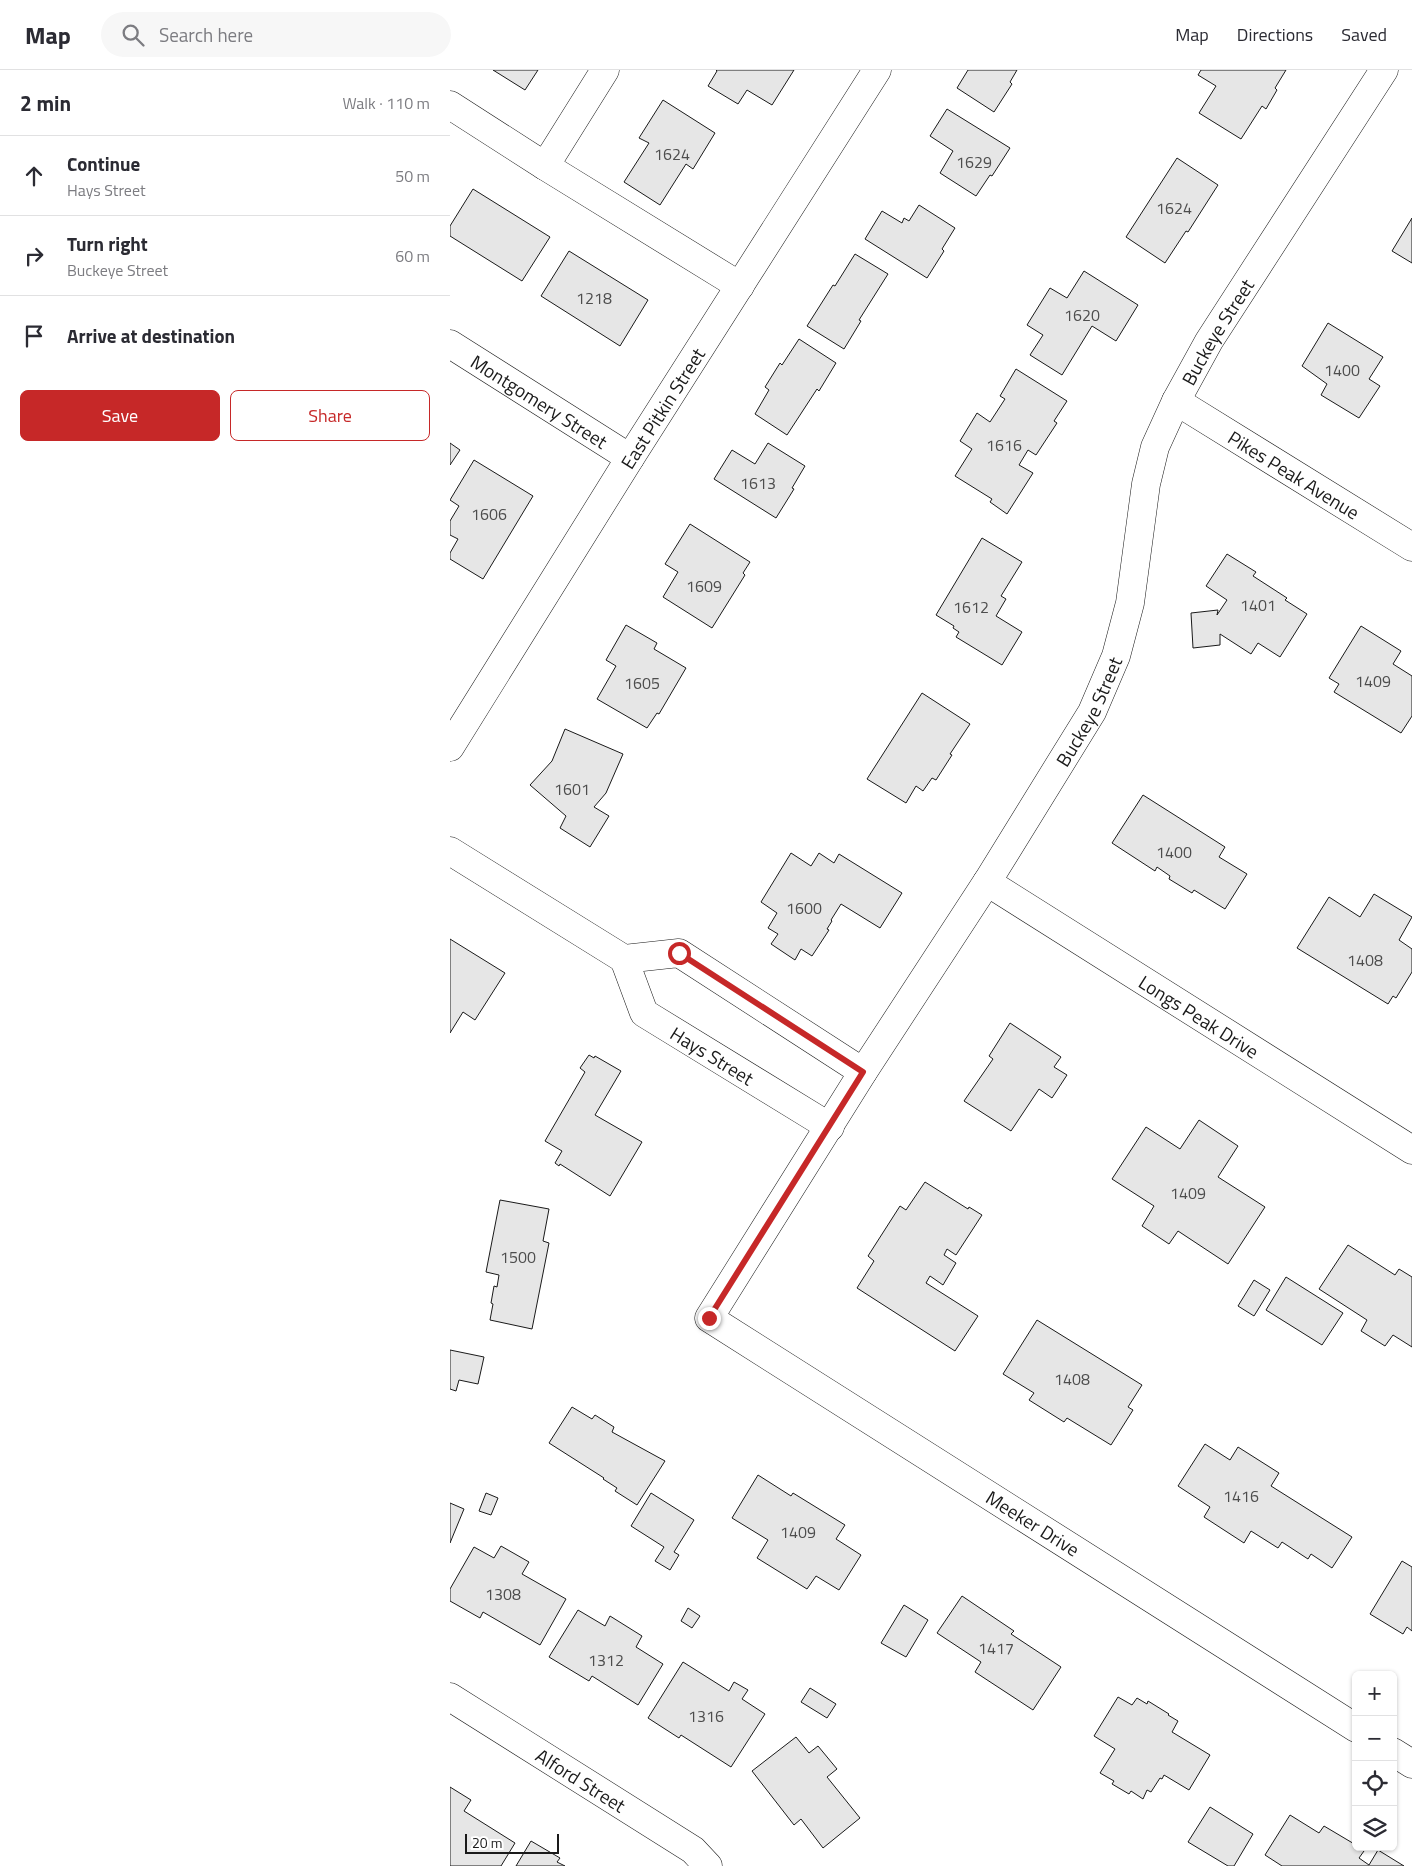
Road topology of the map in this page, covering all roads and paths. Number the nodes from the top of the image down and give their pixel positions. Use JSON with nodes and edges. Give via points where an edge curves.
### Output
{"nodes":[{"id":1,"x":605,"y":70,"type":"edge"},
{"id":2,"x":877,"y":70,"type":"edge"},
{"id":3,"x":1384,"y":70,"type":"edge"},
{"id":4,"x":450,"y":105,"type":"edge"},
{"id":5,"x":545,"y":166,"type":"junction"},
{"id":6,"x":740,"y":286,"type":"junction"},
{"id":7,"x":450,"y":344,"type":"edge"},
{"id":8,"x":1176,"y":401,"type":"junction"},
{"id":9,"x":630,"y":458,"type":"junction"},
{"id":10,"x":1412,"y":547,"type":"edge"},
{"id":11,"x":450,"y":747,"type":"edge"},
{"id":12,"x":450,"y":851,"type":"edge"},
{"id":13,"x":987,"y":882,"type":"junction"},
{"id":14,"x":624,"y":959,"type":"junction"},
{"id":15,"x":863,"y":1072,"type":"junction"},
{"id":16,"x":830,"y":1127,"type":"junction"},
{"id":17,"x":1412,"y":1150,"type":"edge"},
{"id":18,"x":709,"y":1318,"type":"joint"},
{"id":19,"x":450,"y":1697,"type":"edge"},
{"id":20,"x":1352,"y":1725,"type":"edge"},
{"id":21,"x":1397,"y":1755,"type":"edge"},
{"id":22,"x":1412,"y":1764,"type":"edge"},
{"id":23,"x":708,"y":1866,"type":"edge"}],
"edges":[{"from":1,"to":5,"type":"street"},
{"from":2,"to":6,"type":"street","name":"East Pitkin Street"},
{"from":3,"to":8,"type":"street","name":"Buckeye Street","via":[[1210,341]]},
{"from":4,"to":5,"type":"street"},
{"from":5,"to":6,"type":"street"},
{"from":6,"to":9,"type":"street","name":"East Pitkin Street"},
{"from":7,"to":9,"type":"street","name":"Montgomery Street"},
{"from":8,"to":10,"type":"street","name":"Pikes Peak Avenue"},
{"from":8,"to":13,"type":"street","name":"Buckeye Street","via":[[1155,447],[1146,484],[1130,603],[1116,656],[1092,712]]},
{"from":9,"to":11,"type":"street","name":"East Pitkin Street"},
{"from":12,"to":14,"type":"street"},
{"from":13,"to":15,"type":"street","name":"Buckeye Street"},
{"from":13,"to":17,"type":"street","name":"Longs Peak Drive"},
{"from":14,"to":15,"type":"street","via":[[679,953]]},
{"from":14,"to":16,"type":"street","name":"Hays Street","via":[[644,1013]]},
{"from":15,"to":16,"type":"street","name":"Buckeye Street"},
{"from":16,"to":18,"type":"street","name":"Buckeye Street"},
{"from":18,"to":20,"type":"street","name":"Meeker Drive"},
{"from":19,"to":23,"type":"street","name":"Alford Street","via":[[693,1850]]},
{"from":21,"to":22,"type":"street"}]}
